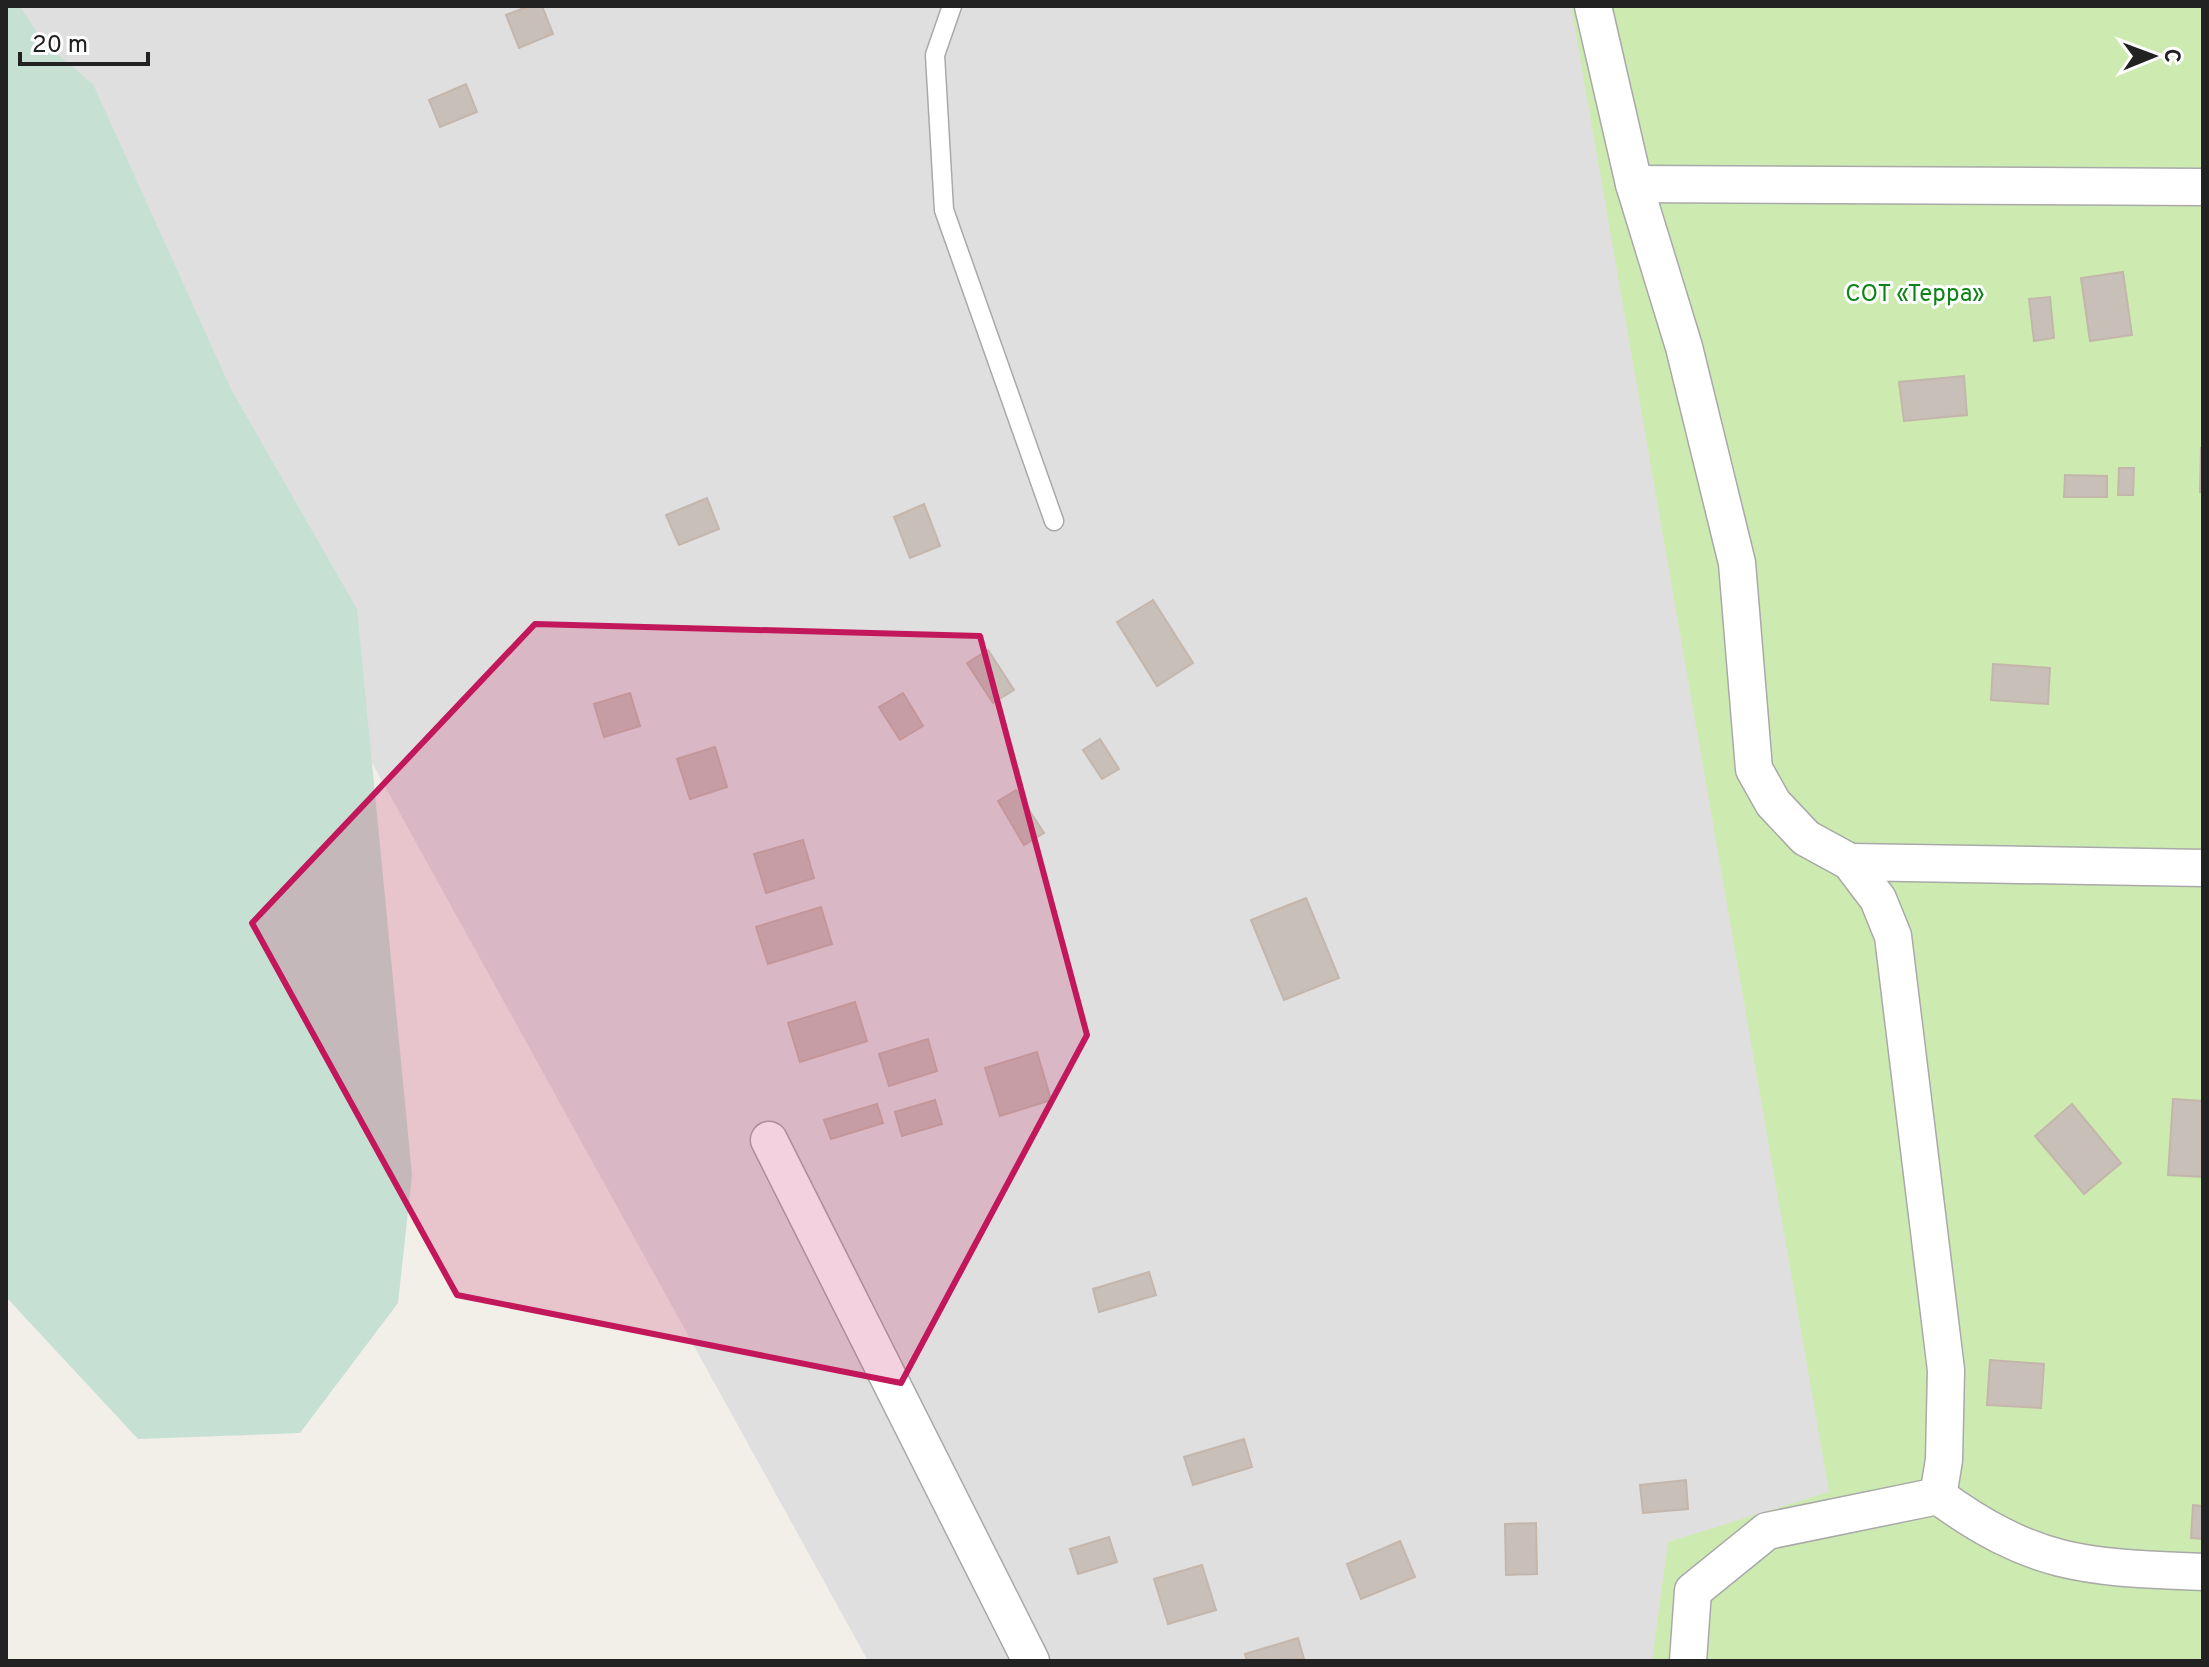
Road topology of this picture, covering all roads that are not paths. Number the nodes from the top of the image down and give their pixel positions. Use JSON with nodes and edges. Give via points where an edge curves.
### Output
{"nodes":[{"id":1,"x":952,"y":6,"type":"edge"},
{"id":2,"x":1593,"y":6,"type":"edge"},
{"id":3,"x":1634,"y":184,"type":"junction"},
{"id":4,"x":2203,"y":187,"type":"edge"},
{"id":5,"x":1054,"y":521,"type":"dead end"},
{"id":6,"x":1850,"y":862,"type":"junction"},
{"id":7,"x":2203,"y":868,"type":"edge"},
{"id":8,"x":769,"y":1140,"type":"dead end"},
{"id":9,"x":1938,"y":1496,"type":"junction"},
{"id":10,"x":2203,"y":1572,"type":"edge"},
{"id":11,"x":1031,"y":1661,"type":"edge"},
{"id":12,"x":1688,"y":1661,"type":"edge"}],
"edges":[{"from":1,"to":5,"type":"lane","via":[[935,55],[944,210]]},
{"from":2,"to":3,"type":"street"},
{"from":3,"to":4,"type":"street"},
{"from":3,"to":6,"type":"street","via":[[1684,347],[1737,563],[1754,769],[1773,803],[1806,838]]},
{"from":6,"to":7,"type":"street"},
{"from":6,"to":9,"type":"street","via":[[1878,899],[1899,967],[1946,1370]]},
{"from":8,"to":11,"type":"street"},
{"from":9,"to":10,"type":"street","via":[[1984,1529],[2057,1559]]},
{"from":9,"to":12,"type":"street","via":[[1767,1531],[1693,1591]]}]}
